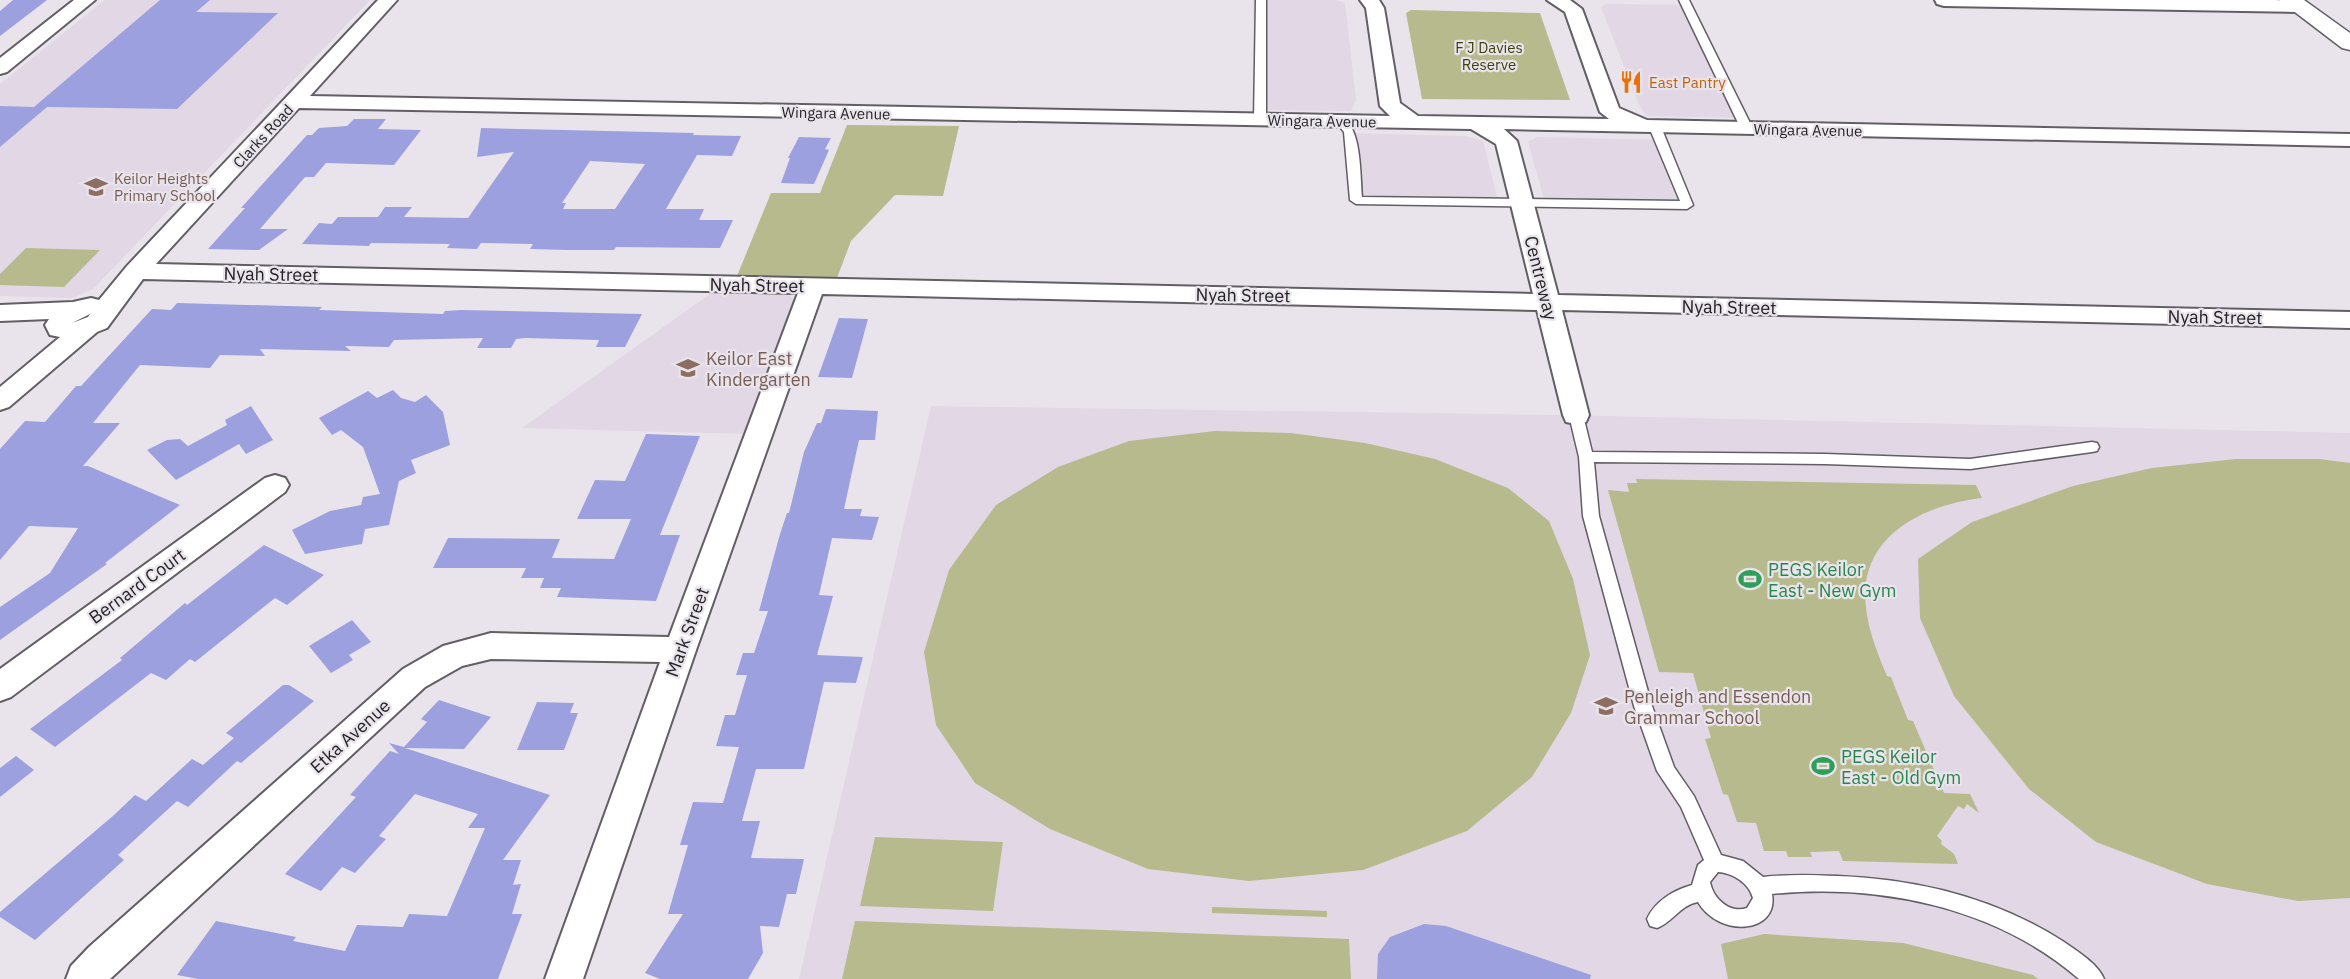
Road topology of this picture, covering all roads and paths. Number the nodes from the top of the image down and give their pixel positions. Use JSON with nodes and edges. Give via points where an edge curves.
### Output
{"nodes":[{"id":1,"x":86,"y":0,"type":"edge"},
{"id":2,"x":388,"y":0,"type":"edge"},
{"id":3,"x":1261,"y":0,"type":"edge"},
{"id":4,"x":1684,"y":0,"type":"edge"},
{"id":5,"x":1944,"y":0,"type":"edge"},
{"id":6,"x":1374,"y":3,"type":"edge"},
{"id":7,"x":1570,"y":3,"type":"edge"},
{"id":8,"x":2294,"y":3,"type":"edge"},
{"id":9,"x":2350,"y":43,"type":"edge"},
{"id":10,"x":0,"y":68,"type":"edge"},
{"id":11,"x":294,"y":102,"type":"junction"},
{"id":12,"x":1390,"y":106,"type":"junction"},
{"id":13,"x":1610,"y":112,"type":"junction"},
{"id":14,"x":1260,"y":120,"type":"junction"},
{"id":15,"x":1341,"y":121,"type":"junction"},
{"id":16,"x":1411,"y":121,"type":"junction"},
{"id":17,"x":1473,"y":123,"type":"junction"},
{"id":18,"x":1530,"y":123,"type":"junction"},
{"id":19,"x":1583,"y":124,"type":"junction"},
{"id":20,"x":1655,"y":127,"type":"junction"},
{"id":21,"x":1747,"y":129,"type":"junction"},
{"id":22,"x":2350,"y":140,"type":"edge"},
{"id":23,"x":1506,"y":141,"type":"junction"},
{"id":24,"x":1522,"y":201,"type":"junction"},
{"id":25,"x":136,"y":271,"type":"junction"},
{"id":26,"x":813,"y":286,"type":"junction"},
{"id":27,"x":1547,"y":303,"type":"junction"},
{"id":28,"x":8,"y":313,"type":"edge"},
{"id":29,"x":78,"y":319,"type":"junction"},
{"id":30,"x":2350,"y":320,"type":"edge"},
{"id":31,"x":0,"y":401,"type":"edge"},
{"id":32,"x":1576,"y":415,"type":"joint"},
{"id":33,"x":2092,"y":447,"type":"dead end"},
{"id":34,"x":1586,"y":457,"type":"junction"},
{"id":35,"x":275,"y":485,"type":"dead end"},
{"id":36,"x":680,"y":650,"type":"junction"},
{"id":37,"x":0,"y":687,"type":"edge"},
{"id":38,"x":1715,"y":863,"type":"junction"},
{"id":39,"x":1759,"y":887,"type":"junction"},
{"id":40,"x":1702,"y":893,"type":"junction"},
{"id":41,"x":1658,"y":918,"type":"dead end"},
{"id":42,"x":85,"y":979,"type":"edge"},
{"id":43,"x":564,"y":979,"type":"edge"},
{"id":44,"x":2094,"y":979,"type":"edge"}],
"edges":[{"from":1,"to":10,"type":"street"},
{"from":2,"to":11,"type":"street","name":"Clarks Road"},
{"from":3,"to":14,"type":"lane"},
{"from":4,"to":21,"type":"lane"},
{"from":5,"to":8,"type":"street"},
{"from":6,"to":12,"type":"street"},
{"from":7,"to":13,"type":"street"},
{"from":8,"to":9,"type":"main road"},
{"from":11,"to":14,"type":"street","name":"Wingara Avenue"},
{"from":11,"to":25,"type":"street","name":"Clarks Road"},
{"from":12,"to":15,"type":"street","via":[[1367,118]]},
{"from":12,"to":16,"type":"street"},
{"from":13,"to":19,"type":"street","via":[[1605,118]]},
{"from":13,"to":20,"type":"street"},
{"from":14,"to":15,"type":"street","name":"Wingara Avenue"},
{"from":15,"to":16,"type":"street","name":"Wingara Avenue"},
{"from":15,"to":24,"type":"lane","via":[[1350,132],[1356,200]]},
{"from":16,"to":17,"type":"street","name":"Wingara Avenue"},
{"from":17,"to":18,"type":"street","name":"Wingara Avenue"},
{"from":17,"to":23,"type":"street"},
{"from":18,"to":19,"type":"street","name":"Wingara Avenue"},
{"from":18,"to":23,"type":"street","via":[[1514,130]]},
{"from":19,"to":20,"type":"street","name":"Wingara Avenue"},
{"from":20,"to":21,"type":"street","name":"Wingara Avenue"},
{"from":20,"to":24,"type":"lane","via":[[1687,205]]},
{"from":21,"to":22,"type":"street","name":"Wingara Avenue"},
{"from":23,"to":24,"type":"street","name":"Centreway"},
{"from":24,"to":27,"type":"street","name":"Centreway"},
{"from":25,"to":26,"type":"street","name":"Nyah Street"},
{"from":25,"to":29,"type":"street","name":"Clarks Road"},
{"from":26,"to":27,"type":"street","name":"Nyah Street"},
{"from":26,"to":36,"type":"street","name":"Mark Street"},
{"from":27,"to":30,"type":"street","name":"Nyah Street"},
{"from":27,"to":32,"type":"street","name":"Centreway"},
{"from":28,"to":29,"type":"street"},
{"from":29,"to":31,"type":"street","name":"Clarks Road"},
{"from":32,"to":34,"type":"lane"},
{"from":33,"to":34,"type":"lane","via":[[1970,464]]},
{"from":34,"to":38,"type":"lane","via":[[1591,516],[1642,706],[1666,771],[1688,802]]},
{"from":35,"to":37,"type":"street","name":"Bernard Court"},
{"from":36,"to":42,"type":"street","name":"Etka Avenue","via":[[491,646],[454,655],[414,678]]},
{"from":36,"to":43,"type":"street","name":"Mark Street"},
{"from":38,"to":39,"type":"lane","via":[[1740,867]]},
{"from":38,"to":40,"type":"lane","via":[[1700,878]]},
{"from":39,"to":40,"type":"lane","via":[[1761,904],[1751,916],[1742,918],[1723,915]]},
{"from":39,"to":44,"type":"lane","via":[[1819,884],[1927,894],[2002,917],[2079,965]]},
{"from":40,"to":41,"type":"lane","via":[[1683,896]]}]}
